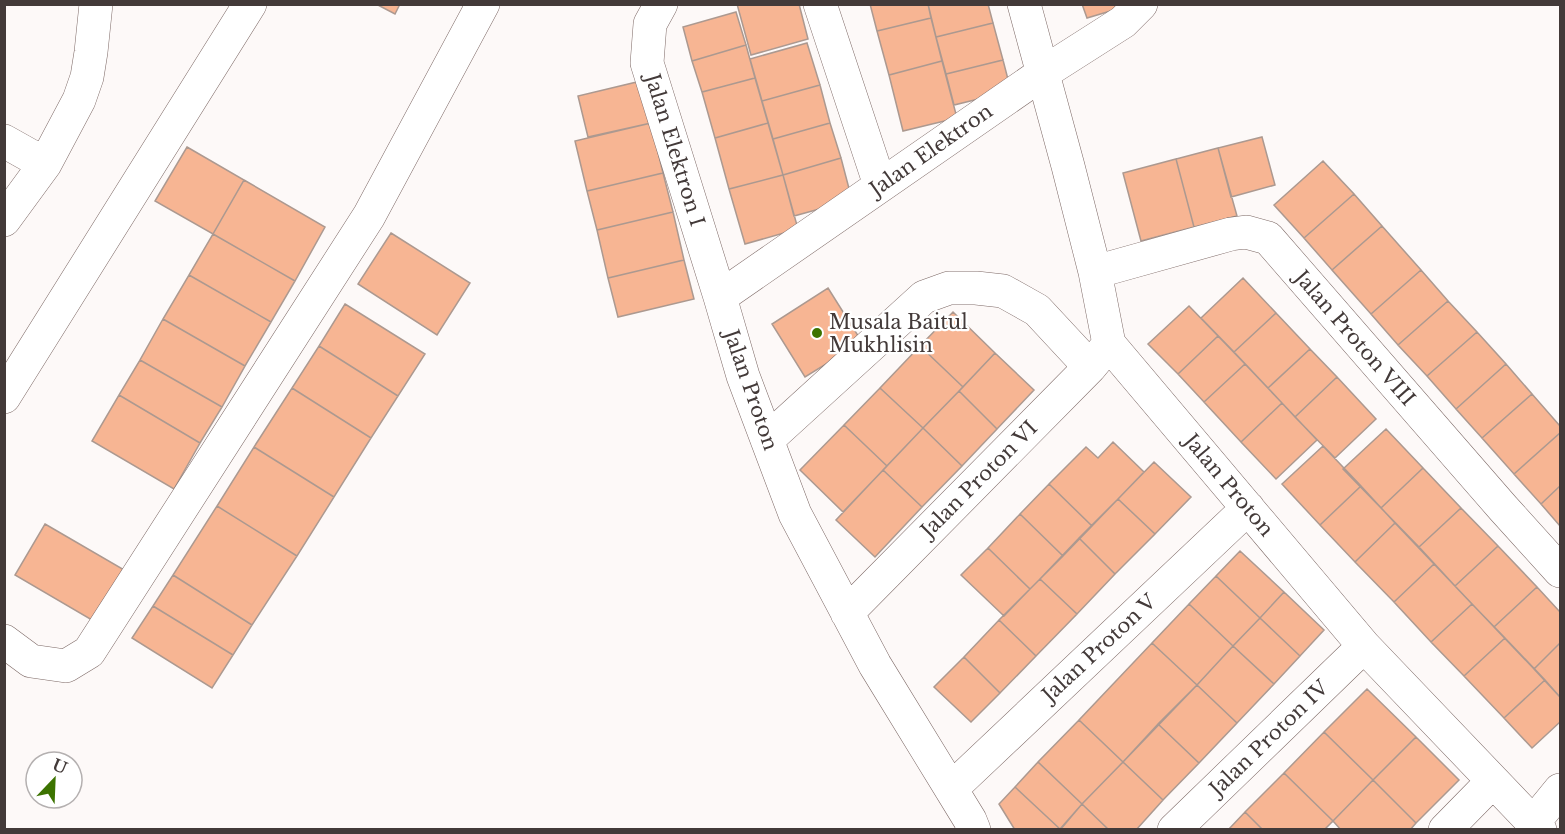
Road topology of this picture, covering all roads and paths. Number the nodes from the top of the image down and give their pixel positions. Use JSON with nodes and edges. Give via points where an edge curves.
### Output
{"nodes":[{"id":1,"x":96,"y":4,"type":"edge"},
{"id":2,"x":250,"y":4,"type":"edge"},
{"id":3,"x":483,"y":4,"type":"edge"},
{"id":4,"x":661,"y":4,"type":"edge"},
{"id":5,"x":820,"y":4,"type":"edge"},
{"id":6,"x":1024,"y":4,"type":"edge"},
{"id":7,"x":1141,"y":4,"type":"edge"},
{"id":8,"x":1046,"y":84,"type":"junction"},
{"id":9,"x":4,"y":141,"type":"edge"},
{"id":10,"x":45,"y":164,"type":"junction"},
{"id":11,"x":880,"y":185,"type":"junction"},
{"id":12,"x":4,"y":220,"type":"edge"},
{"id":13,"x":1095,"y":272,"type":"junction"},
{"id":14,"x":720,"y":297,"type":"junction"},
{"id":15,"x":1100,"y":356,"type":"junction"},
{"id":16,"x":4,"y":397,"type":"edge"},
{"id":17,"x":767,"y":440,"type":"junction"},
{"id":18,"x":1248,"y":508,"type":"junction"},
{"id":19,"x":1560,"y":571,"type":"edge"},
{"id":20,"x":847,"y":613,"type":"junction"},
{"id":21,"x":4,"y":641,"type":"edge"},
{"id":22,"x":1364,"y":646,"type":"junction"},
{"id":23,"x":1493,"y":781,"type":"junction"},
{"id":24,"x":951,"y":789,"type":"junction"},
{"id":25,"x":1560,"y":790,"type":"edge"},
{"id":26,"x":1537,"y":826,"type":"edge"},
{"id":27,"x":974,"y":830,"type":"edge"},
{"id":28,"x":1174,"y":830,"type":"edge"},
{"id":29,"x":1445,"y":830,"type":"edge"}],
"edges":[{"from":1,"to":10,"type":"street","via":[[87,77]]},
{"from":2,"to":16,"type":"street"},
{"from":3,"to":21,"type":"street","via":[[369,216],[89,651],[66,666],[32,661]]},
{"from":4,"to":14,"type":"street","name":"Jalan Elektron I","via":[[650,24],[647,63]]},
{"from":5,"to":11,"type":"street"},
{"from":6,"to":8,"type":"street","name":"Jalan Proton"},
{"from":7,"to":8,"type":"street","name":"Jalan Elektron"},
{"from":8,"to":11,"type":"street","name":"Jalan Elektron"},
{"from":8,"to":13,"type":"street","name":"Jalan Proton"},
{"from":9,"to":10,"type":"street"},
{"from":10,"to":12,"type":"street"},
{"from":11,"to":14,"type":"street","name":"Jalan Elektron"},
{"from":13,"to":15,"type":"street","name":"Jalan Proton"},
{"from":13,"to":19,"type":"street","name":"Jalan Proton VIII","via":[[1231,234],[1246,232],[1268,238]]},
{"from":14,"to":17,"type":"street","name":"Jalan Proton"},
{"from":15,"to":17,"type":"street","via":[[1004,291],[949,288],[924,297]]},
{"from":15,"to":18,"type":"street","name":"Jalan Proton"},
{"from":15,"to":20,"type":"street","name":"Jalan Proton VI"},
{"from":17,"to":20,"type":"street","name":"Jalan Proton","via":[[795,514]]},
{"from":18,"to":22,"type":"street","name":"Jalan Proton"},
{"from":18,"to":24,"type":"street","name":"Jalan Proton V"},
{"from":20,"to":24,"type":"street","name":"Jalan Proton"},
{"from":22,"to":23,"type":"street","name":"Jalan Proton"},
{"from":22,"to":28,"type":"street","name":"Jalan Proton IV"},
{"from":23,"to":26,"type":"street","name":"Jalan Proton"},
{"from":23,"to":29,"type":"street"},
{"from":24,"to":27,"type":"street","name":"Jalan Proton"},
{"from":25,"to":26,"type":"street"}]}
